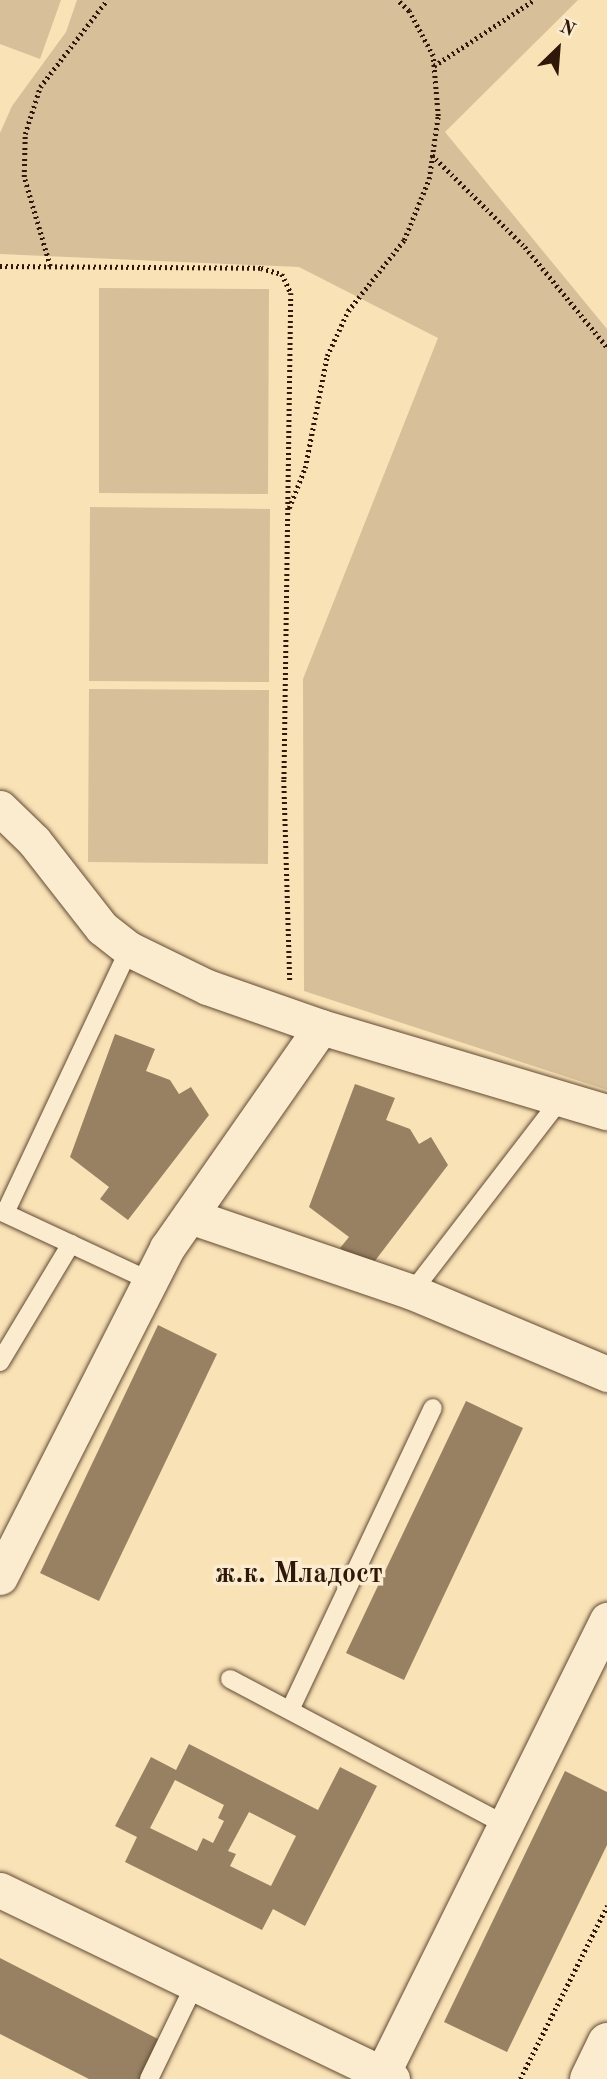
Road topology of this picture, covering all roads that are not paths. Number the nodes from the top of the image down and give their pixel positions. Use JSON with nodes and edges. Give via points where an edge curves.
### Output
{"nodes":[{"id":1,"x":0,"y":808,"type":"edge"},
{"id":2,"x":130,"y":949,"type":"junction"},
{"id":3,"x":306,"y":1022,"type":"junction"},
{"id":4,"x":559,"y":1101,"type":"junction"},
{"id":5,"x":607,"y":1112,"type":"edge"},
{"id":6,"x":3,"y":1212,"type":"edge"},
{"id":7,"x":190,"y":1216,"type":"junction"},
{"id":8,"x":71,"y":1244,"type":"junction"},
{"id":9,"x":150,"y":1281,"type":"junction"},
{"id":10,"x":412,"y":1292,"type":"junction"},
{"id":11,"x":0,"y":1362,"type":"edge"},
{"id":12,"x":607,"y":1374,"type":"edge"},
{"id":13,"x":433,"y":1408,"type":"dead end"},
{"id":14,"x":0,"y":1577,"type":"edge"},
{"id":15,"x":607,"y":1620,"type":"edge"},
{"id":16,"x":230,"y":1679,"type":"dead end"},
{"id":17,"x":290,"y":1710,"type":"junction"},
{"id":18,"x":506,"y":1825,"type":"junction"},
{"id":19,"x":0,"y":1890,"type":"edge"},
{"id":20,"x":195,"y":1984,"type":"junction"},
{"id":21,"x":607,"y":2042,"type":"edge"},
{"id":22,"x":387,"y":2077,"type":"edge"},
{"id":23,"x":149,"y":2079,"type":"edge"},
{"id":24,"x":589,"y":2079,"type":"edge"}],
"edges":[{"from":1,"to":2,"type":"street","via":[[34,841],[102,928]]},
{"from":2,"to":3,"type":"street","via":[[207,987]]},
{"from":2,"to":6,"type":"lane"},
{"from":3,"to":4,"type":"street"},
{"from":3,"to":7,"type":"street"},
{"from":4,"to":5,"type":"street"},
{"from":4,"to":10,"type":"lane"},
{"from":6,"to":8,"type":"lane"},
{"from":7,"to":9,"type":"street"},
{"from":7,"to":10,"type":"street"},
{"from":8,"to":9,"type":"lane"},
{"from":8,"to":11,"type":"lane"},
{"from":9,"to":14,"type":"street"},
{"from":10,"to":12,"type":"street"},
{"from":13,"to":17,"type":"lane"},
{"from":15,"to":18,"type":"street"},
{"from":16,"to":17,"type":"lane"},
{"from":17,"to":18,"type":"lane"},
{"from":18,"to":22,"type":"street"},
{"from":19,"to":20,"type":"street"},
{"from":20,"to":22,"type":"street"},
{"from":20,"to":23,"type":"lane"},
{"from":21,"to":24,"type":"main road"}]}
